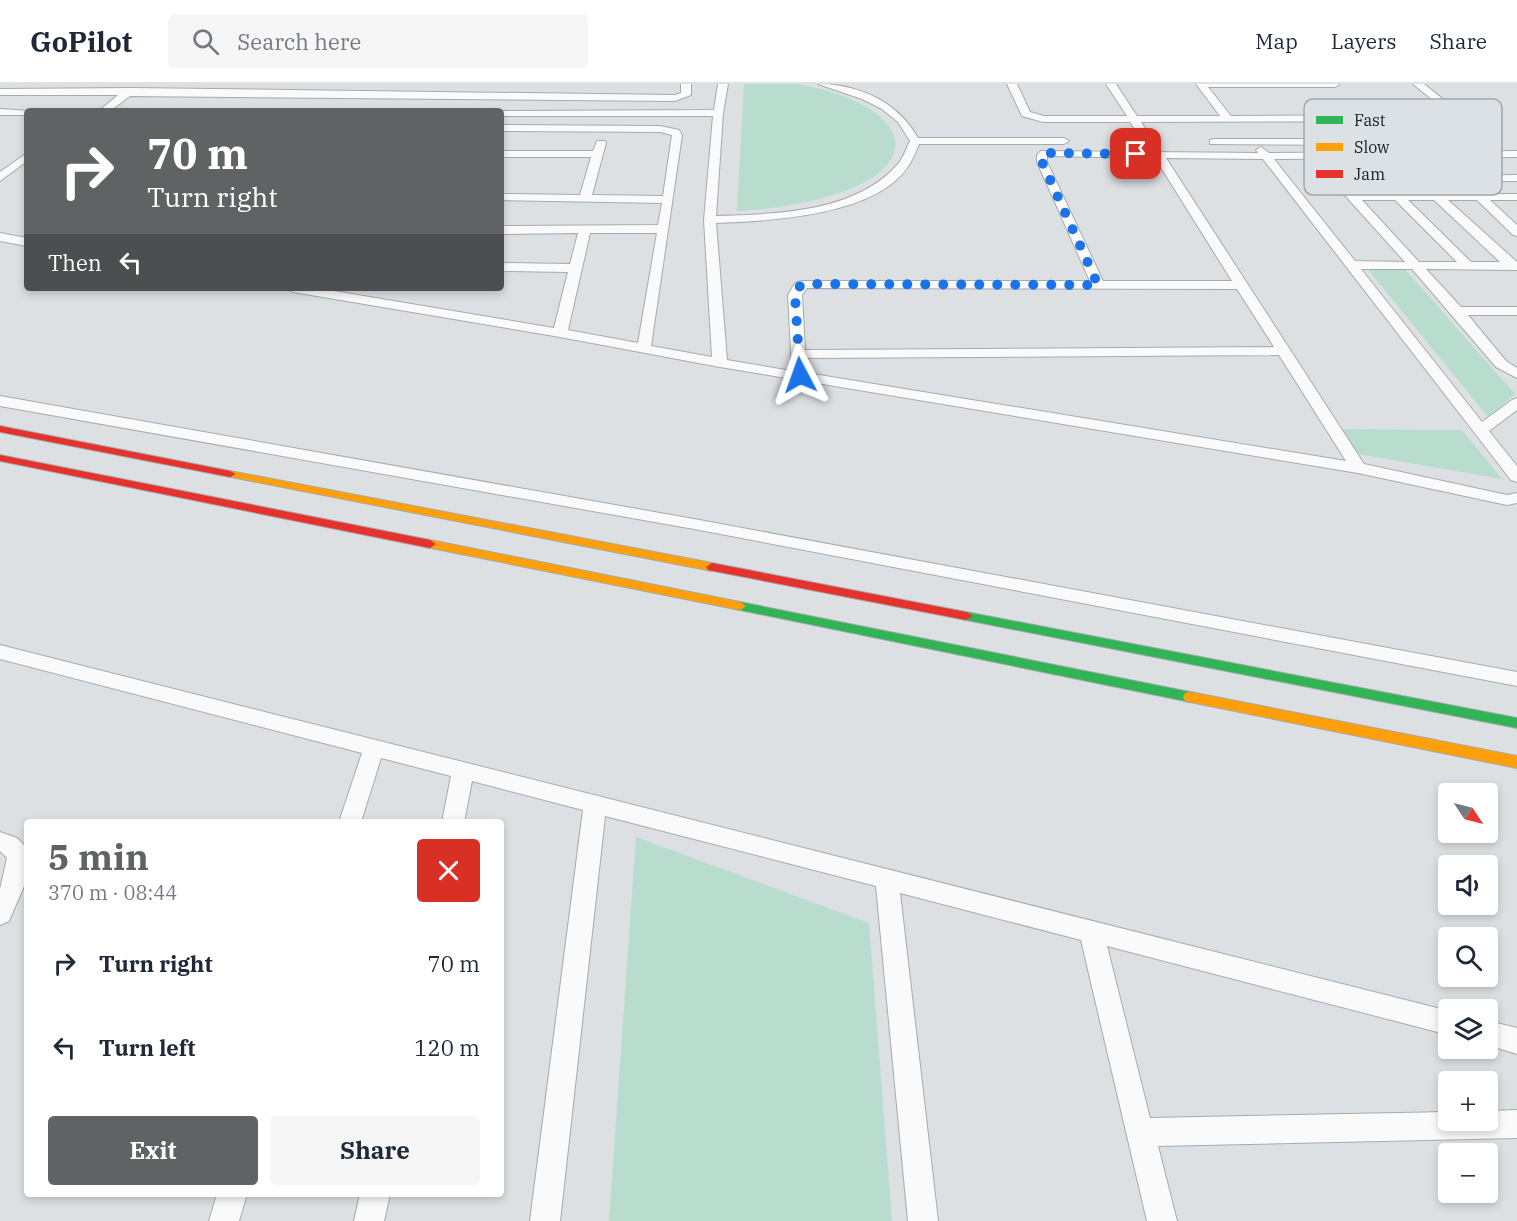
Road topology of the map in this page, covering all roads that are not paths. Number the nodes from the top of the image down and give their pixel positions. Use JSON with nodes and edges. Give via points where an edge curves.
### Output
{"nodes":[{"id":1,"x":139,"y":84,"type":"edge"},
{"id":2,"x":221,"y":84,"type":"edge"},
{"id":3,"x":414,"y":84,"type":"edge"},
{"id":4,"x":494,"y":84,"type":"edge"},
{"id":5,"x":686,"y":84,"type":"edge"},
{"id":6,"x":723,"y":84,"type":"edge"},
{"id":7,"x":823,"y":84,"type":"edge"},
{"id":8,"x":1012,"y":84,"type":"edge"},
{"id":9,"x":1111,"y":84,"type":"edge"},
{"id":10,"x":1201,"y":84,"type":"edge"},
{"id":11,"x":1335,"y":84,"type":"edge"},
{"id":12,"x":1418,"y":84,"type":"edge"},
{"id":13,"x":0,"y":92,"type":"edge"},
{"id":14,"x":128,"y":93,"type":"junction"},
{"id":15,"x":212,"y":93,"type":"junction"},
{"id":16,"x":488,"y":95,"type":"junction"},
{"id":17,"x":404,"y":98,"type":"junction"},
{"id":18,"x":1437,"y":99,"type":"edge"},
{"id":19,"x":108,"y":108,"type":"edge"},
{"id":20,"x":0,"y":112,"type":"edge"},
{"id":21,"x":24,"y":112,"type":"edge"},
{"id":22,"x":504,"y":113,"type":"edge"},
{"id":23,"x":718,"y":113,"type":"junction"},
{"id":24,"x":1228,"y":119,"type":"junction"},
{"id":25,"x":1304,"y":119,"type":"edge"},
{"id":26,"x":1133,"y":120,"type":"junction"},
{"id":27,"x":504,"y":128,"type":"edge"},
{"id":28,"x":606,"y":128,"type":"junction"},
{"id":29,"x":915,"y":141,"type":"junction"},
{"id":30,"x":1078,"y":141,"type":"dead end"},
{"id":31,"x":1202,"y":141,"type":"dead end"},
{"id":32,"x":1257,"y":142,"type":"junction"},
{"id":33,"x":1304,"y":142,"type":"edge"},
{"id":34,"x":1150,"y":144,"type":"junction"},
{"id":35,"x":504,"y":154,"type":"edge"},
{"id":36,"x":598,"y":154,"type":"junction"},
{"id":37,"x":1502,"y":154,"type":"edge"},
{"id":38,"x":1517,"y":154,"type":"edge"},
{"id":39,"x":1265,"y":156,"type":"junction"},
{"id":40,"x":1304,"y":156,"type":"edge"},
{"id":41,"x":24,"y":158,"type":"edge"},
{"id":42,"x":1502,"y":161,"type":"edge"},
{"id":43,"x":1517,"y":161,"type":"edge"},
{"id":44,"x":0,"y":178,"type":"edge"},
{"id":45,"x":1502,"y":178,"type":"edge"},
{"id":46,"x":1517,"y":178,"type":"edge"},
{"id":47,"x":504,"y":197,"type":"edge"},
{"id":48,"x":1353,"y":197,"type":"joint"},
{"id":49,"x":1398,"y":197,"type":"junction"},
{"id":50,"x":1437,"y":197,"type":"junction"},
{"id":51,"x":1480,"y":197,"type":"junction"},
{"id":52,"x":1517,"y":197,"type":"edge"},
{"id":53,"x":585,"y":198,"type":"junction"},
{"id":54,"x":667,"y":200,"type":"junction"},
{"id":55,"x":710,"y":220,"type":"junction"},
{"id":56,"x":664,"y":229,"type":"junction"},
{"id":57,"x":504,"y":230,"type":"edge"},
{"id":58,"x":585,"y":230,"type":"junction"},
{"id":59,"x":1517,"y":232,"type":"edge"},
{"id":60,"x":0,"y":237,"type":"edge"},
{"id":61,"x":21,"y":240,"type":"edge"},
{"id":62,"x":1351,"y":265,"type":"junction"},
{"id":63,"x":1415,"y":266,"type":"junction"},
{"id":64,"x":1468,"y":266,"type":"junction"},
{"id":65,"x":1515,"y":266,"type":"edge"},
{"id":66,"x":504,"y":267,"type":"edge"},
{"id":67,"x":576,"y":267,"type":"junction"},
{"id":68,"x":1098,"y":285,"type":"junction"},
{"id":69,"x":1242,"y":285,"type":"junction"},
{"id":70,"x":338,"y":292,"type":"edge"},
{"id":71,"x":1457,"y":311,"type":"junction"},
{"id":72,"x":1517,"y":311,"type":"edge"},
{"id":73,"x":560,"y":333,"type":"junction"},
{"id":74,"x":644,"y":348,"type":"junction"},
{"id":75,"x":1282,"y":351,"type":"junction"},
{"id":76,"x":798,"y":354,"type":"junction"},
{"id":77,"x":720,"y":363,"type":"junction"},
{"id":78,"x":1517,"y":374,"type":"edge"},
{"id":79,"x":800,"y":375,"type":"junction"},
{"id":80,"x":0,"y":401,"type":"edge"},
{"id":81,"x":1517,"y":403,"type":"edge"},
{"id":82,"x":0,"y":429,"type":"edge"},
{"id":83,"x":1480,"y":431,"type":"junction"},
{"id":84,"x":0,"y":458,"type":"edge"},
{"id":85,"x":1358,"y":468,"type":"junction"},
{"id":86,"x":1517,"y":477,"type":"edge"},
{"id":87,"x":1517,"y":498,"type":"edge"},
{"id":88,"x":0,"y":652,"type":"edge"},
{"id":89,"x":1517,"y":679,"type":"edge"},
{"id":90,"x":1517,"y":723,"type":"edge"},
{"id":91,"x":374,"y":747,"type":"junction"},
{"id":92,"x":1517,"y":762,"type":"edge"},
{"id":93,"x":463,"y":772,"type":"junction"},
{"id":94,"x":596,"y":805,"type":"junction"},
{"id":95,"x":351,"y":819,"type":"edge"},
{"id":96,"x":454,"y":819,"type":"edge"},
{"id":97,"x":0,"y":841,"type":"edge"},
{"id":98,"x":887,"y":880,"type":"junction"},
{"id":99,"x":0,"y":914,"type":"edge"},
{"id":100,"x":1091,"y":932,"type":"junction"},
{"id":101,"x":1438,"y":1020,"type":"edge"},
{"id":102,"x":1498,"y":1036,"type":"edge"},
{"id":103,"x":1517,"y":1041,"type":"edge"},
{"id":104,"x":1517,"y":1124,"type":"edge"},
{"id":105,"x":1139,"y":1132,"type":"junction"},
{"id":106,"x":231,"y":1197,"type":"edge"},
{"id":107,"x":374,"y":1197,"type":"edge"},
{"id":108,"x":224,"y":1221,"type":"edge"},
{"id":109,"x":369,"y":1221,"type":"edge"},
{"id":110,"x":545,"y":1221,"type":"edge"},
{"id":111,"x":923,"y":1221,"type":"edge"},
{"id":112,"x":1162,"y":1221,"type":"edge"}],
"edges":[{"from":1,"to":14,"type":"street"},
{"from":2,"to":15,"type":"street"},
{"from":3,"to":17,"type":"street"},
{"from":4,"to":16,"type":"street"},
{"from":5,"to":16,"type":"street","via":[[686,95],[675,98]]},
{"from":6,"to":23,"type":"street"},
{"from":7,"to":29,"type":"street","via":[[880,104],[902,120]]},
{"from":8,"to":26,"type":"street","via":[[1026,114],[1033,117]]},
{"from":9,"to":26,"type":"street"},
{"from":10,"to":11,"type":"street"},
{"from":10,"to":24,"type":"street"},
{"from":12,"to":18,"type":"street"},
{"from":13,"to":14,"type":"street"},
{"from":14,"to":15,"type":"street"},
{"from":14,"to":19,"type":"street"},
{"from":15,"to":17,"type":"street"},
{"from":16,"to":17,"type":"street"},
{"from":20,"to":21,"type":"street"},
{"from":22,"to":23,"type":"street"},
{"from":23,"to":55,"type":"street"},
{"from":24,"to":25,"type":"street"},
{"from":24,"to":26,"type":"street"},
{"from":26,"to":34,"type":"street"},
{"from":27,"to":28,"type":"street"},
{"from":28,"to":36,"type":"street"},
{"from":28,"to":54,"type":"street","via":[[675,132]]},
{"from":29,"to":30,"type":"street"},
{"from":29,"to":55,"type":"street","via":[[900,172],[878,188],[846,201],[759,219]]},
{"from":31,"to":32,"type":"street"},
{"from":32,"to":33,"type":"street"},
{"from":32,"to":39,"type":"street"},
{"from":34,"to":39,"type":"street"},
{"from":34,"to":68,"type":"street","via":[[1042,155]]},
{"from":34,"to":69,"type":"street"},
{"from":35,"to":36,"type":"street"},
{"from":36,"to":53,"type":"street"},
{"from":37,"to":38,"type":"street"},
{"from":39,"to":40,"type":"street"},
{"from":39,"to":62,"type":"street"},
{"from":41,"to":44,"type":"street"},
{"from":42,"to":43,"type":"street"},
{"from":45,"to":46,"type":"street"},
{"from":47,"to":53,"type":"street"},
{"from":48,"to":49,"type":"street"},
{"from":48,"to":63,"type":"street"},
{"from":49,"to":50,"type":"street"},
{"from":49,"to":64,"type":"street"},
{"from":50,"to":51,"type":"street"},
{"from":50,"to":65,"type":"street"},
{"from":51,"to":52,"type":"street"},
{"from":51,"to":59,"type":"street"},
{"from":53,"to":54,"type":"street"},
{"from":54,"to":56,"type":"street"},
{"from":55,"to":77,"type":"street"},
{"from":56,"to":58,"type":"street"},
{"from":56,"to":74,"type":"street"},
{"from":57,"to":58,"type":"street"},
{"from":58,"to":67,"type":"street"},
{"from":60,"to":61,"type":"street"},
{"from":62,"to":63,"type":"street"},
{"from":62,"to":83,"type":"street"},
{"from":63,"to":64,"type":"street"},
{"from":63,"to":71,"type":"street"},
{"from":64,"to":65,"type":"street"},
{"from":66,"to":67,"type":"street"},
{"from":67,"to":73,"type":"street"},
{"from":68,"to":69,"type":"street"},
{"from":68,"to":76,"type":"street","via":[[807,284],[800,286],[795,295]]},
{"from":69,"to":75,"type":"street"},
{"from":70,"to":73,"type":"street"},
{"from":71,"to":72,"type":"street"},
{"from":71,"to":78,"type":"street","via":[[1501,364]]},
{"from":73,"to":74,"type":"street"},
{"from":74,"to":77,"type":"street"},
{"from":75,"to":76,"type":"street"},
{"from":75,"to":85,"type":"street"},
{"from":76,"to":79,"type":"street"},
{"from":77,"to":79,"type":"street"},
{"from":79,"to":85,"type":"street"},
{"from":80,"to":89,"type":"street","via":[[706,526]]},
{"from":81,"to":83,"type":"street"},
{"from":82,"to":90,"type":"street"},
{"from":83,"to":86,"type":"street"},
{"from":84,"to":92,"type":"street"},
{"from":85,"to":87,"type":"street","via":[[1508,500]]},
{"from":88,"to":91,"type":"street"},
{"from":91,"to":93,"type":"street"},
{"from":91,"to":95,"type":"street"},
{"from":93,"to":94,"type":"street"},
{"from":93,"to":96,"type":"street"},
{"from":94,"to":98,"type":"street"},
{"from":94,"to":110,"type":"street"},
{"from":97,"to":99,"type":"street","via":[[19,855],[14,886]]},
{"from":98,"to":100,"type":"street"},
{"from":98,"to":111,"type":"street"},
{"from":100,"to":101,"type":"street"},
{"from":100,"to":105,"type":"street"},
{"from":102,"to":103,"type":"street"},
{"from":104,"to":105,"type":"street"},
{"from":105,"to":112,"type":"street"},
{"from":106,"to":108,"type":"street"},
{"from":107,"to":109,"type":"street"}]}
